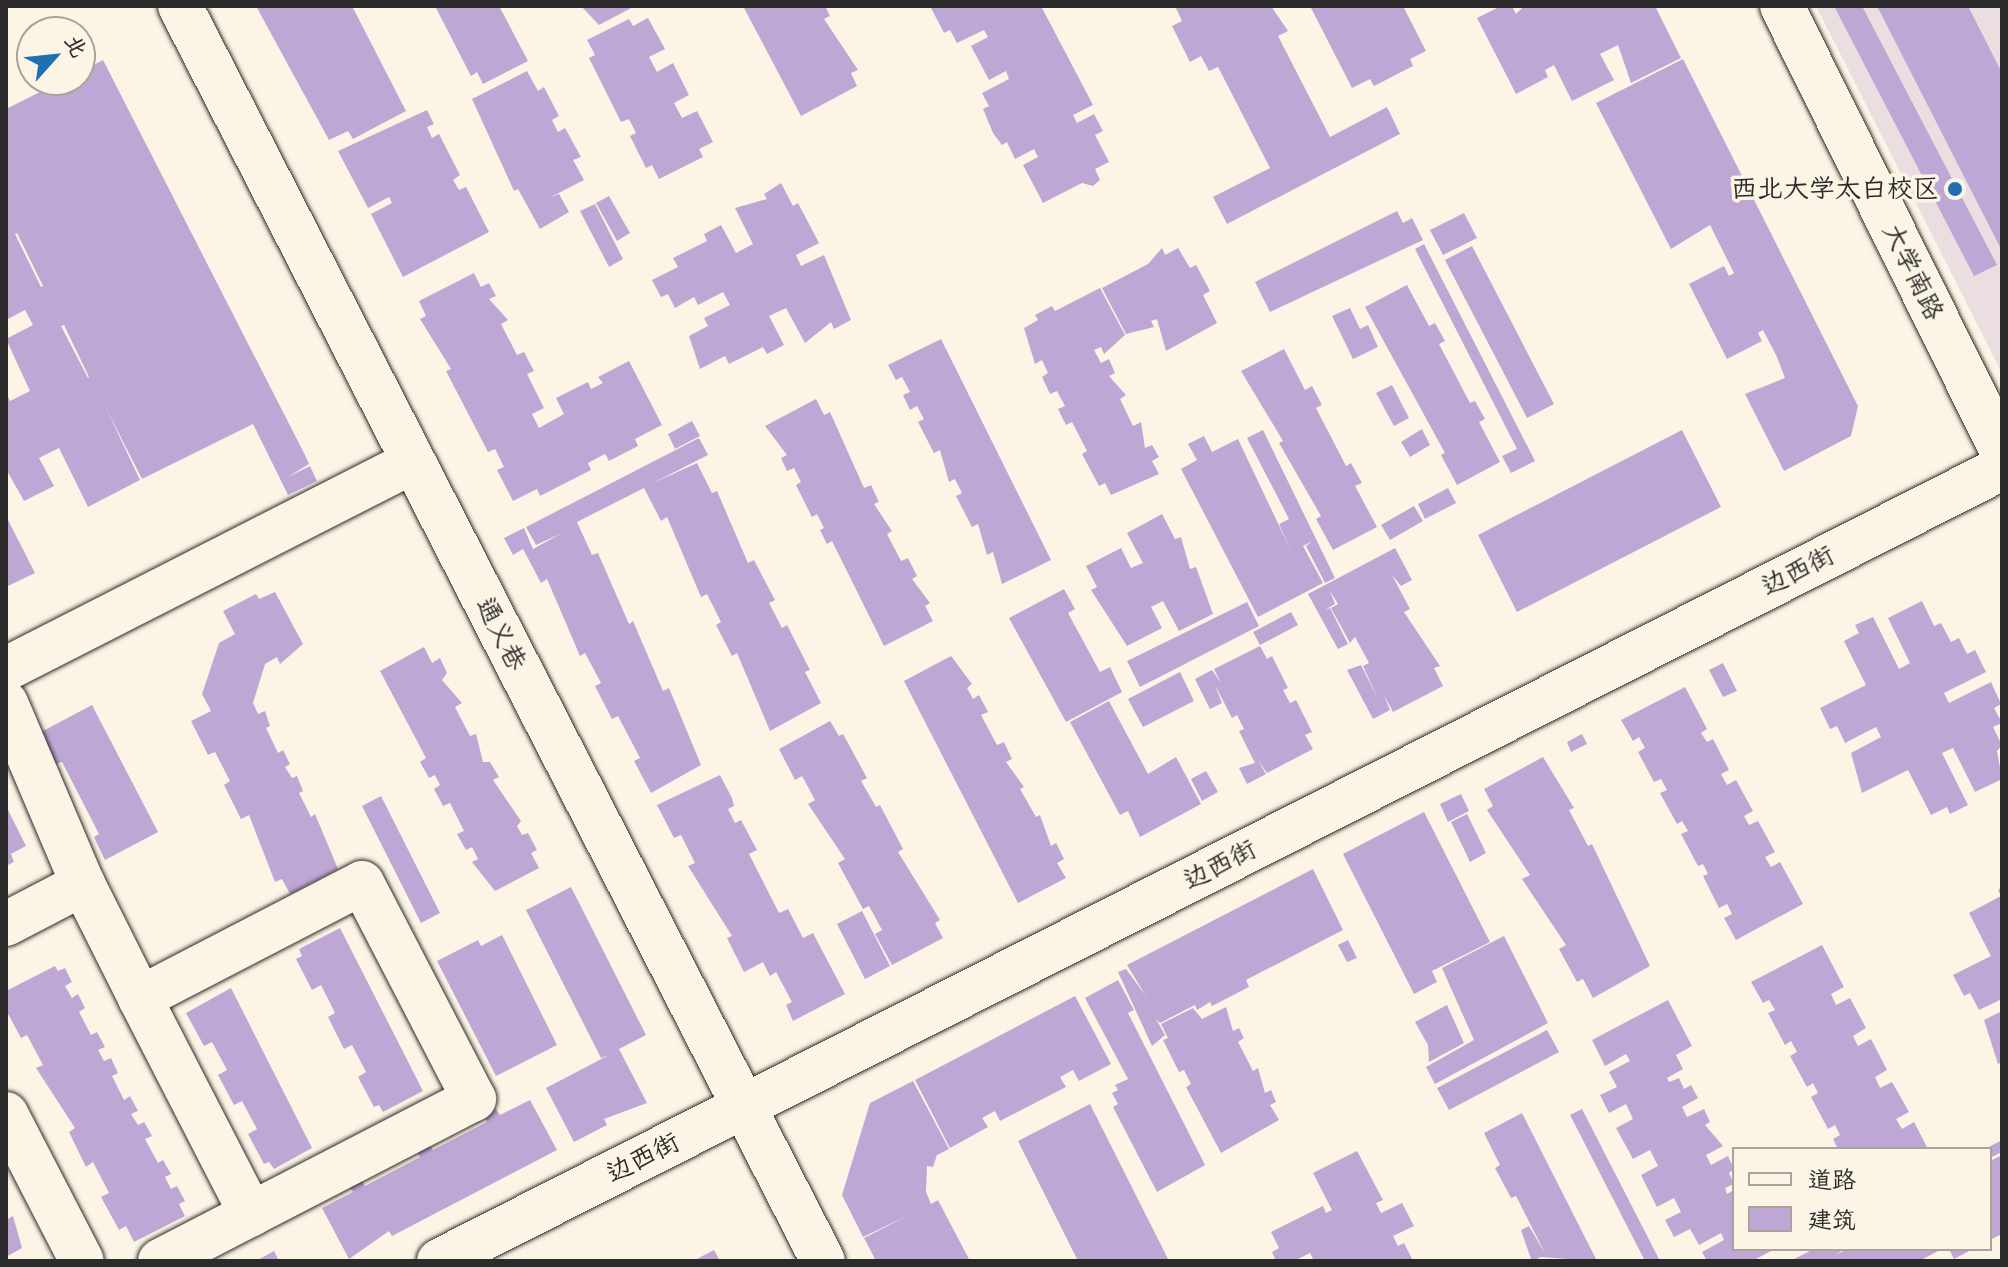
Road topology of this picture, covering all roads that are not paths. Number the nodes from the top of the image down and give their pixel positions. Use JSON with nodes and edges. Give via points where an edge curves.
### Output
{"nodes":[{"id":1,"x":180,"y":6,"type":"edge"},
{"id":2,"x":1782,"y":6,"type":"edge"},
{"id":3,"x":2002,"y":451,"type":"edge"},
{"id":4,"x":412,"y":462,"type":"junction"},
{"id":5,"x":2002,"y":468,"type":"edge"},
{"id":6,"x":6,"y":669,"type":"edge"},
{"id":7,"x":6,"y":703,"type":"edge"},
{"id":8,"x":83,"y":884,"type":"junction"},
{"id":9,"x":6,"y":924,"type":"edge"},
{"id":10,"x":140,"y":998,"type":"junction"},
{"id":11,"x":743,"y":1107,"type":"junction"},
{"id":12,"x":6,"y":1114,"type":"edge"},
{"id":13,"x":251,"y":1214,"type":"junction"},
{"id":14,"x":82,"y":1261,"type":"edge"},
{"id":15,"x":160,"y":1261,"type":"edge"},
{"id":16,"x":439,"y":1261,"type":"edge"},
{"id":17,"x":823,"y":1261,"type":"edge"}],
"edges":[{"from":1,"to":4,"type":"street","name":"通义巷"},
{"from":2,"to":3,"type":"street","name":"大学南路"},
{"from":4,"to":6,"type":"street"},
{"from":4,"to":11,"type":"street","name":"通义巷"},
{"from":5,"to":11,"type":"street","name":"边西街"},
{"from":7,"to":8,"type":"street"},
{"from":8,"to":9,"type":"street"},
{"from":8,"to":10,"type":"street"},
{"from":10,"to":13,"type":"street"},
{"from":10,"to":13,"type":"street","via":[[362,883],[474,1099]]},
{"from":11,"to":16,"type":"street","name":"边西街"},
{"from":11,"to":17,"type":"street","name":"通义巷"},
{"from":12,"to":14,"type":"street"},
{"from":13,"to":15,"type":"street"}]}
